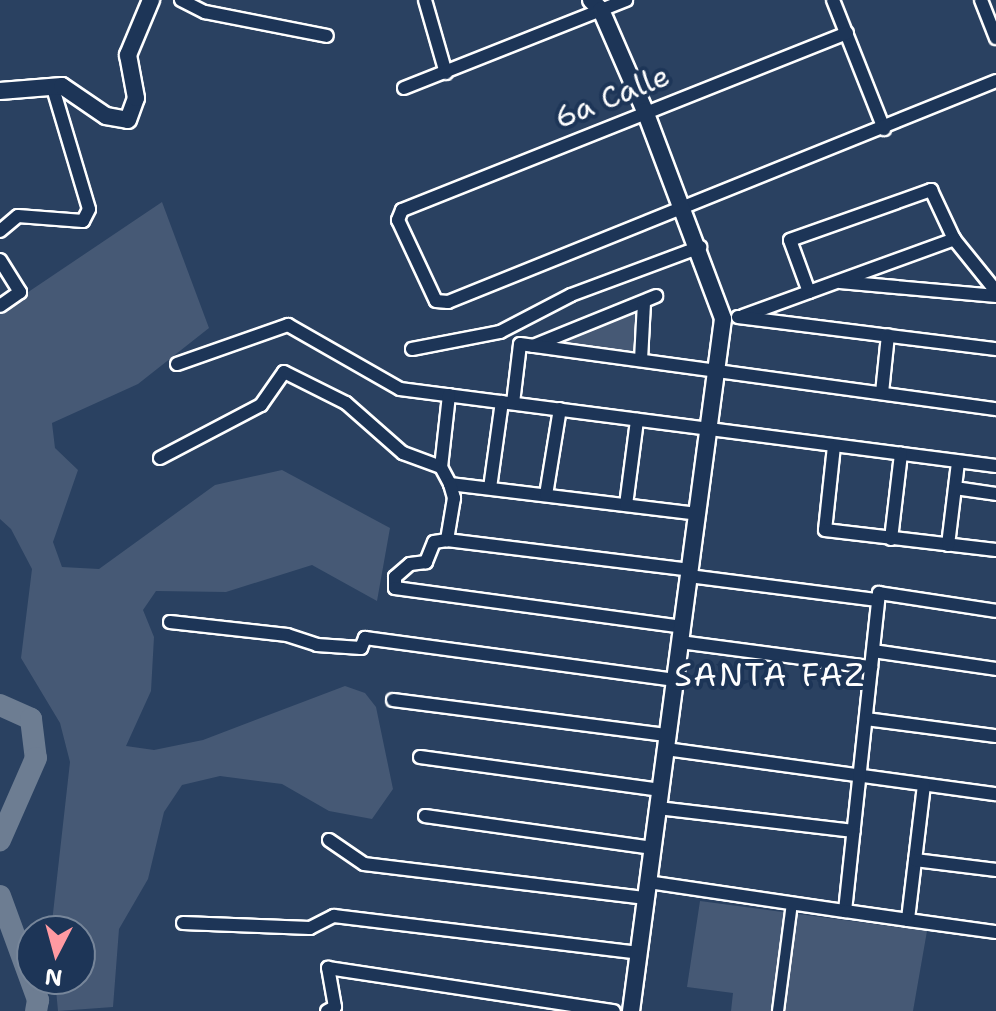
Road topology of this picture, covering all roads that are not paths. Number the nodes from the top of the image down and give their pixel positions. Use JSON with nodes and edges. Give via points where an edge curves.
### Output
{"nodes":[{"id":1,"x":151,"y":0,"type":"edge"},
{"id":2,"x":181,"y":0,"type":"edge"},
{"id":3,"x":425,"y":0,"type":"edge"},
{"id":4,"x":626,"y":0,"type":"edge"},
{"id":5,"x":833,"y":0,"type":"edge"},
{"id":6,"x":981,"y":0,"type":"edge"},
{"id":7,"x":596,"y":5,"type":"edge"},
{"id":8,"x":847,"y":33,"type":"junction"},
{"id":9,"x":327,"y":36,"type":"dead end"},
{"id":10,"x":996,"y":38,"type":"edge"},
{"id":11,"x":446,"y":73,"type":"junction"},
{"id":12,"x":996,"y":81,"type":"edge"},
{"id":13,"x":52,"y":85,"type":"junction"},
{"id":14,"x":404,"y":88,"type":"dead end"},
{"id":15,"x":0,"y":91,"type":"edge"},
{"id":16,"x":645,"y":111,"type":"junction"},
{"id":17,"x":884,"y":129,"type":"junction"},
{"id":18,"x":684,"y":206,"type":"junction"},
{"id":19,"x":0,"y":231,"type":"edge"},
{"id":20,"x":954,"y":239,"type":"junction"},
{"id":21,"x":700,"y":247,"type":"junction"},
{"id":22,"x":0,"y":260,"type":"edge"},
{"id":23,"x":835,"y":281,"type":"junction"},
{"id":24,"x":809,"y":292,"type":"junction"},
{"id":25,"x":996,"y":294,"type":"edge"},
{"id":26,"x":0,"y":306,"type":"edge"},
{"id":27,"x":738,"y":317,"type":"junction"},
{"id":28,"x":722,"y":329,"type":"junction"},
{"id":29,"x":888,"y":335,"type":"junction"},
{"id":30,"x":531,"y":347,"type":"junction"},
{"id":31,"x":412,"y":349,"type":"dead end"},
{"id":32,"x":996,"y":349,"type":"edge"},
{"id":33,"x":641,"y":360,"type":"junction"},
{"id":34,"x":177,"y":364,"type":"dead end"},
{"id":35,"x":716,"y":370,"type":"junction"},
{"id":36,"x":882,"y":393,"type":"junction"},
{"id":37,"x":449,"y":395,"type":"junction"},
{"id":38,"x":508,"y":403,"type":"junction"},
{"id":39,"x":560,"y":409,"type":"junction"},
{"id":40,"x":996,"y":409,"type":"edge"},
{"id":41,"x":637,"y":420,"type":"junction"},
{"id":42,"x":708,"y":429,"type":"junction"},
{"id":43,"x":834,"y":446,"type":"junction"},
{"id":44,"x":901,"y":454,"type":"junction"},
{"id":45,"x":160,"y":458,"type":"dead end"},
{"id":46,"x":958,"y":462,"type":"junction"},
{"id":47,"x":996,"y":466,"type":"edge"},
{"id":48,"x":441,"y":467,"type":"junction"},
{"id":49,"x":450,"y":484,"type":"junction"},
{"id":50,"x":490,"y":488,"type":"junction"},
{"id":51,"x":955,"y":488,"type":"junction"},
{"id":52,"x":996,"y":494,"type":"edge"},
{"id":53,"x":546,"y":495,"type":"junction"},
{"id":54,"x":626,"y":505,"type":"junction"},
{"id":55,"x":697,"y":514,"type":"junction"},
{"id":56,"x":891,"y":539,"type":"junction"},
{"id":57,"x":447,"y":540,"type":"junction"},
{"id":58,"x":948,"y":545,"type":"junction"},
{"id":59,"x":996,"y":550,"type":"edge"},
{"id":60,"x":689,"y":573,"type":"junction"},
{"id":61,"x":877,"y":600,"type":"junction"},
{"id":62,"x":996,"y":611,"type":"edge"},
{"id":63,"x":170,"y":622,"type":"dead end"},
{"id":64,"x":681,"y":634,"type":"junction"},
{"id":65,"x":873,"y":651,"type":"junction"},
{"id":66,"x":871,"y":667,"type":"junction"},
{"id":67,"x":996,"y":669,"type":"edge"},
{"id":68,"x":675,"y":680,"type":"junction"},
{"id":69,"x":393,"y":700,"type":"dead end"},
{"id":70,"x":866,"y":719,"type":"junction"},
{"id":71,"x":996,"y":736,"type":"edge"},
{"id":72,"x":667,"y":742,"type":"junction"},
{"id":73,"x":420,"y":757,"type":"dead end"},
{"id":74,"x":860,"y":774,"type":"junction"},
{"id":75,"x":924,"y":785,"type":"junction"},
{"id":76,"x":661,"y":790,"type":"junction"},
{"id":77,"x":996,"y":794,"type":"edge"},
{"id":78,"x":658,"y":808,"type":"junction"},
{"id":79,"x":425,"y":816,"type":"dead end"},
{"id":80,"x":854,"y":831,"type":"junction"},
{"id":81,"x":329,"y":840,"type":"dead end"},
{"id":82,"x":653,"y":848,"type":"junction"},
{"id":83,"x":915,"y":860,"type":"junction"},
{"id":84,"x":996,"y":870,"type":"edge"},
{"id":85,"x":647,"y":890,"type":"junction"},
{"id":86,"x":792,"y":903,"type":"junction"},
{"id":87,"x":845,"y":911,"type":"junction"},
{"id":88,"x":908,"y":920,"type":"junction"},
{"id":89,"x":183,"y":923,"type":"dead end"},
{"id":90,"x":996,"y":932,"type":"edge"},
{"id":91,"x":639,"y":953,"type":"junction"},
{"id":92,"x":327,"y":1011,"type":"edge"},
{"id":93,"x":614,"y":1011,"type":"edge"},
{"id":94,"x":631,"y":1011,"type":"edge"},
{"id":95,"x":778,"y":1011,"type":"edge"}],
"edges":[{"from":1,"to":13,"type":"street","via":[[128,55],[136,98],[128,120],[118,121],[71,89]]},
{"from":2,"to":9,"type":"street","via":[[205,12]]},
{"from":3,"to":11,"type":"street"},
{"from":4,"to":7,"type":"street"},
{"from":5,"to":8,"type":"street"},
{"from":6,"to":10,"type":"street"},
{"from":7,"to":11,"type":"street"},
{"from":7,"to":16,"type":"street"},
{"from":8,"to":16,"type":"street","name":"6a Calle"},
{"from":8,"to":17,"type":"street"},
{"from":11,"to":14,"type":"street"},
{"from":12,"to":17,"type":"street"},
{"from":13,"to":15,"type":"street"},
{"from":13,"to":19,"type":"street","via":[[89,209],[83,221],[18,216]]},
{"from":16,"to":18,"type":"street"},
{"from":16,"to":18,"type":"street","name":"6a Calle","via":[[399,214],[436,301],[442,303]]},
{"from":17,"to":18,"type":"street"},
{"from":18,"to":21,"type":"street"},
{"from":20,"to":23,"type":"street"},
{"from":20,"to":24,"type":"street","via":[[931,190],[790,240]]},
{"from":20,"to":25,"type":"street"},
{"from":21,"to":28,"type":"street"},
{"from":21,"to":31,"type":"street","via":[[571,295],[500,332]]},
{"from":22,"to":26,"type":"street","via":[[20,292]]},
{"from":23,"to":24,"type":"street"},
{"from":23,"to":25,"type":"street"},
{"from":24,"to":27,"type":"street"},
{"from":27,"to":28,"type":"street"},
{"from":27,"to":29,"type":"street"},
{"from":28,"to":35,"type":"street"},
{"from":29,"to":32,"type":"street"},
{"from":29,"to":36,"type":"street"},
{"from":30,"to":33,"type":"street"},
{"from":30,"to":33,"type":"street","via":[[650,299]]},
{"from":30,"to":38,"type":"street","via":[[520,344]]},
{"from":33,"to":35,"type":"street"},
{"from":34,"to":37,"type":"street","via":[[288,325],[400,389]]},
{"from":35,"to":36,"type":"street"},
{"from":35,"to":42,"type":"street"},
{"from":36,"to":40,"type":"street"},
{"from":37,"to":38,"type":"street"},
{"from":37,"to":48,"type":"street"},
{"from":38,"to":39,"type":"street"},
{"from":38,"to":50,"type":"street"},
{"from":39,"to":41,"type":"street"},
{"from":39,"to":53,"type":"street"},
{"from":41,"to":42,"type":"street"},
{"from":41,"to":54,"type":"street"},
{"from":42,"to":43,"type":"street"},
{"from":42,"to":55,"type":"street"},
{"from":43,"to":44,"type":"street"},
{"from":43,"to":56,"type":"street","via":[[825,530]]},
{"from":44,"to":46,"type":"street"},
{"from":44,"to":56,"type":"street"},
{"from":45,"to":48,"type":"street","via":[[261,405],[284,372],[346,403],[403,453]]},
{"from":46,"to":47,"type":"street"},
{"from":46,"to":51,"type":"street"},
{"from":48,"to":49,"type":"street"},
{"from":49,"to":50,"type":"street"},
{"from":49,"to":57,"type":"street","via":[[454,498]]},
{"from":50,"to":53,"type":"street"},
{"from":51,"to":52,"type":"street"},
{"from":51,"to":58,"type":"street"},
{"from":53,"to":54,"type":"street"},
{"from":54,"to":55,"type":"street"},
{"from":55,"to":60,"type":"street"},
{"from":56,"to":58,"type":"street"},
{"from":57,"to":60,"type":"street"},
{"from":57,"to":64,"type":"street","via":[[434,542],[426,562],[410,564],[395,577],[395,588]]},
{"from":58,"to":59,"type":"street"},
{"from":60,"to":61,"type":"street"},
{"from":60,"to":64,"type":"street"},
{"from":61,"to":62,"type":"street","via":[[879,593]]},
{"from":61,"to":65,"type":"street"},
{"from":63,"to":68,"type":"street","via":[[287,635],[317,645],[361,648],[365,638]]},
{"from":64,"to":66,"type":"street"},
{"from":64,"to":68,"type":"street"},
{"from":65,"to":66,"type":"street"},
{"from":65,"to":67,"type":"street"},
{"from":66,"to":70,"type":"street"},
{"from":68,"to":72,"type":"street"},
{"from":69,"to":72,"type":"street"},
{"from":70,"to":71,"type":"street"},
{"from":70,"to":74,"type":"street"},
{"from":72,"to":74,"type":"street"},
{"from":72,"to":76,"type":"street"},
{"from":73,"to":76,"type":"street"},
{"from":74,"to":75,"type":"street"},
{"from":74,"to":80,"type":"street"},
{"from":75,"to":77,"type":"street"},
{"from":75,"to":83,"type":"street"},
{"from":76,"to":78,"type":"street"},
{"from":78,"to":80,"type":"street"},
{"from":78,"to":82,"type":"street"},
{"from":79,"to":82,"type":"street"},
{"from":80,"to":87,"type":"street"},
{"from":81,"to":85,"type":"street","via":[[364,864]]},
{"from":82,"to":85,"type":"street"},
{"from":83,"to":84,"type":"street"},
{"from":83,"to":88,"type":"street"},
{"from":85,"to":86,"type":"street"},
{"from":85,"to":91,"type":"street"},
{"from":86,"to":87,"type":"street"},
{"from":86,"to":95,"type":"street"},
{"from":87,"to":88,"type":"street"},
{"from":88,"to":90,"type":"street"},
{"from":89,"to":91,"type":"street","via":[[310,928],[334,916]]},
{"from":91,"to":94,"type":"street"},
{"from":92,"to":93,"type":"street","via":[[335,1007],[328,968]]}]}
